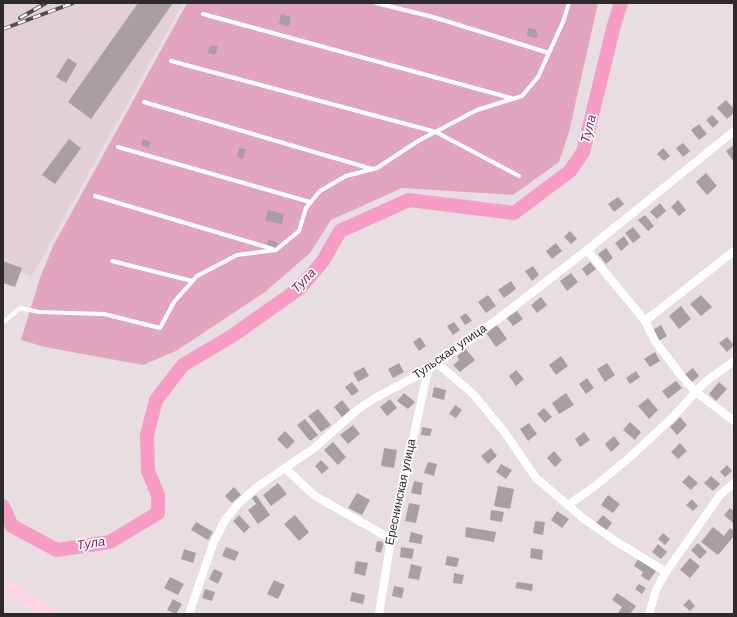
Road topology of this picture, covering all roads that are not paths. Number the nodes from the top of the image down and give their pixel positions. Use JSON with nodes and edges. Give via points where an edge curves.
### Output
{"nodes":[{"id":1,"x":376,"y":3,"type":"edge"},
{"id":2,"x":569,"y":3,"type":"edge"},
{"id":3,"x":203,"y":14,"type":"dead end"},
{"id":4,"x":549,"y":53,"type":"junction"},
{"id":5,"x":171,"y":60,"type":"dead end"},
{"id":6,"x":512,"y":99,"type":"junction"},
{"id":7,"x":144,"y":102,"type":"dead end"},
{"id":8,"x":734,"y":131,"type":"edge"},
{"id":9,"x":436,"y":132,"type":"junction"},
{"id":10,"x":118,"y":147,"type":"dead end"},
{"id":11,"x":373,"y":169,"type":"junction"},
{"id":12,"x":519,"y":176,"type":"dead end"},
{"id":13,"x":95,"y":196,"type":"dead end"},
{"id":14,"x":310,"y":202,"type":"junction"},
{"id":15,"x":276,"y":250,"type":"junction"},
{"id":16,"x":587,"y":250,"type":"junction"},
{"id":17,"x":734,"y":252,"type":"edge"},
{"id":18,"x":112,"y":261,"type":"dead end"},
{"id":19,"x":192,"y":281,"type":"junction"},
{"id":20,"x":3,"y":318,"type":"edge"},
{"id":21,"x":645,"y":321,"type":"junction"},
{"id":22,"x":734,"y":361,"type":"edge"},
{"id":23,"x":437,"y":363,"type":"junction"},
{"id":24,"x":428,"y":370,"type":"junction"},
{"id":25,"x":696,"y":392,"type":"junction"},
{"id":26,"x":734,"y":421,"type":"edge"},
{"id":27,"x":285,"y":468,"type":"junction"},
{"id":28,"x":734,"y":483,"type":"edge"},
{"id":29,"x":568,"y":505,"type":"junction"},
{"id":30,"x":391,"y":539,"type":"junction"},
{"id":31,"x":666,"y":572,"type":"junction"},
{"id":32,"x":3,"y":585,"type":"edge"},
{"id":33,"x":653,"y":612,"type":"edge"},
{"id":34,"x":52,"y":614,"type":"edge"},
{"id":35,"x":189,"y":614,"type":"edge"},
{"id":36,"x":379,"y":614,"type":"edge"}],
"edges":[{"from":1,"to":4,"type":"lane","via":[[433,17]]},
{"from":2,"to":4,"type":"lane"},
{"from":3,"to":6,"type":"lane"},
{"from":4,"to":6,"type":"lane","via":[[538,77],[522,96]]},
{"from":5,"to":9,"type":"lane"},
{"from":6,"to":9,"type":"lane","via":[[477,110]]},
{"from":7,"to":11,"type":"lane"},
{"from":8,"to":16,"type":"street","name":"Тульская улица"},
{"from":9,"to":11,"type":"lane"},
{"from":9,"to":12,"type":"lane"},
{"from":10,"to":14,"type":"lane"},
{"from":11,"to":14,"type":"lane","via":[[346,176],[320,191]]},
{"from":13,"to":15,"type":"lane"},
{"from":14,"to":15,"type":"lane","via":[[299,231]]},
{"from":15,"to":19,"type":"lane","via":[[237,255]]},
{"from":16,"to":21,"type":"street"},
{"from":16,"to":23,"type":"street","name":"Тульская улица"},
{"from":17,"to":21,"type":"street"},
{"from":18,"to":19,"type":"lane"},
{"from":19,"to":20,"type":"lane","via":[[174,302],[160,328],[104,314],[39,312],[20,308],[5,321]]},
{"from":21,"to":25,"type":"street","via":[[655,341]]},
{"from":22,"to":25,"type":"street","via":[[705,382]]},
{"from":23,"to":24,"type":"street","name":"Тульская улица"},
{"from":23,"to":29,"type":"street","via":[[472,394],[503,430],[536,478]]},
{"from":24,"to":27,"type":"street","name":"Тульская улица","via":[[357,410],[313,449]]},
{"from":24,"to":30,"type":"street","name":"Ереснинская улица"},
{"from":25,"to":26,"type":"street"},
{"from":25,"to":29,"type":"street","via":[[629,458]]},
{"from":27,"to":30,"type":"street","via":[[315,496]]},
{"from":27,"to":35,"type":"street","name":"Тульская улица","via":[[257,487],[225,520],[213,544]]},
{"from":28,"to":31,"type":"street","via":[[720,495]]},
{"from":29,"to":31,"type":"street","via":[[617,542]]},
{"from":30,"to":36,"type":"street","name":"Ереснинская улица"},
{"from":31,"to":33,"type":"street","via":[[656,590]]},
{"from":32,"to":34,"type":"main road"}]}
